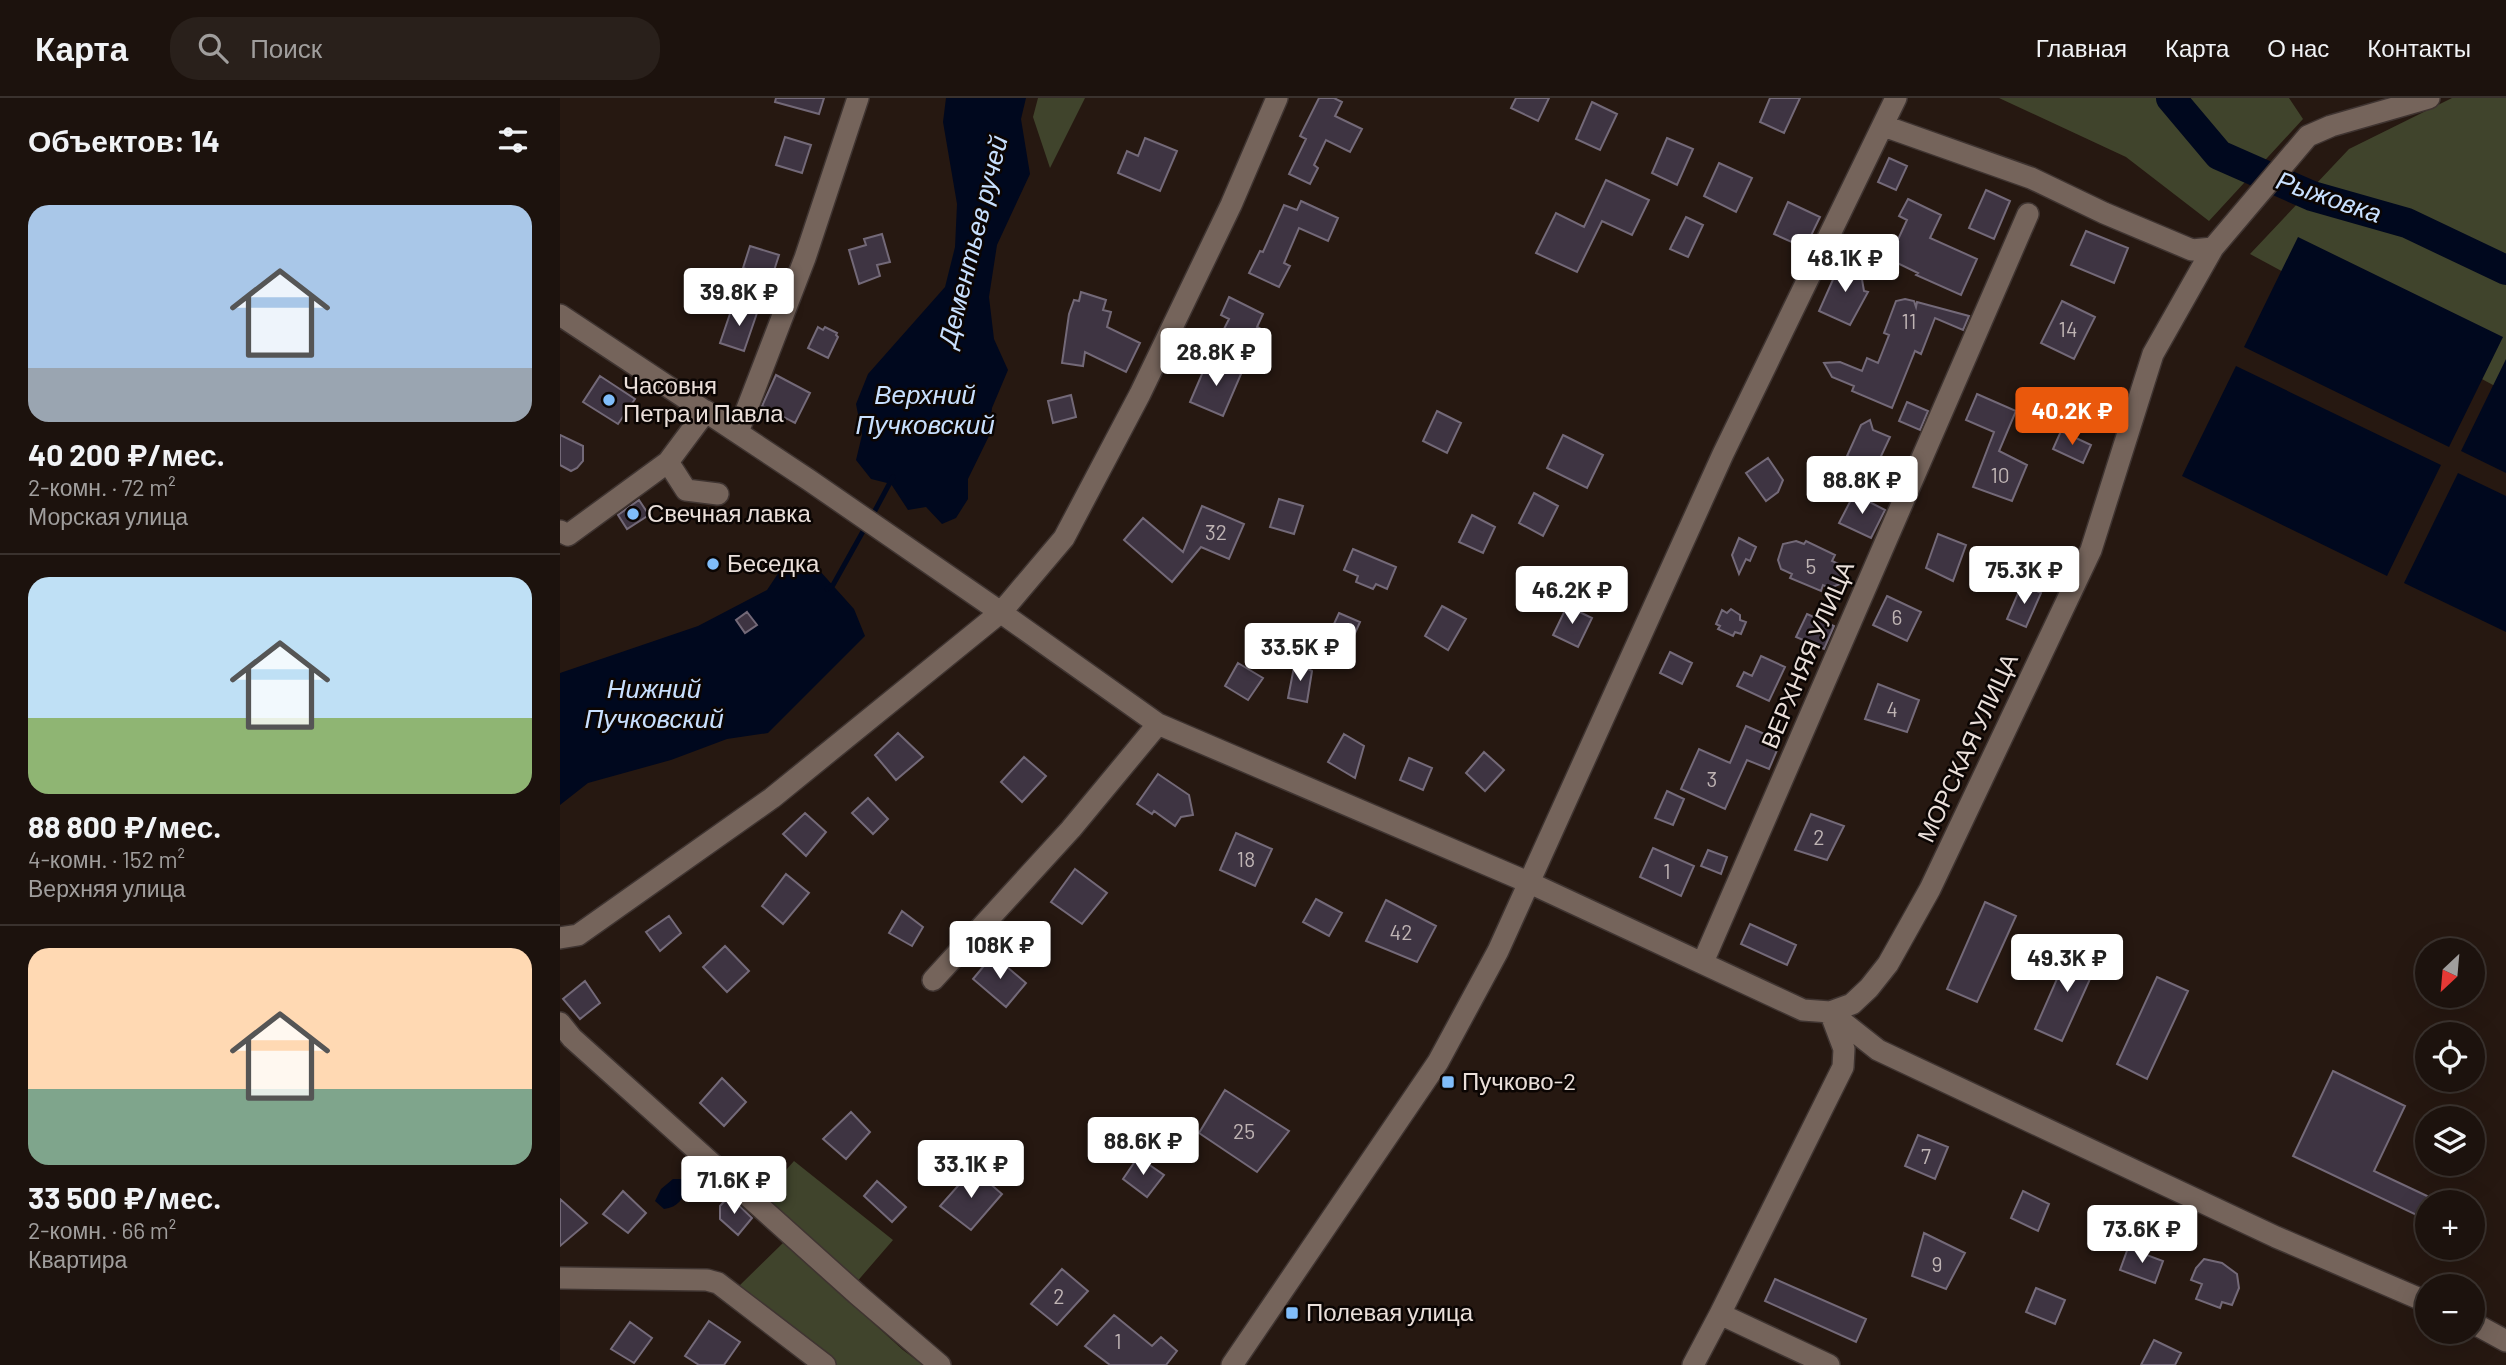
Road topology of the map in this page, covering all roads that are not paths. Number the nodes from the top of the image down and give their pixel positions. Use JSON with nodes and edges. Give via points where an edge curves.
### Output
{"nodes":[{"id":1,"x":858,"y":98,"type":"edge"},
{"id":2,"x":1277,"y":98,"type":"edge"},
{"id":3,"x":1896,"y":98,"type":"edge"},
{"id":4,"x":2429,"y":98,"type":"edge"},
{"id":5,"x":1884,"y":126,"type":"junction"},
{"id":6,"x":2028,"y":214,"type":"dead end"},
{"id":7,"x":2213,"y":248,"type":"junction"},
{"id":8,"x":560,"y":316,"type":"edge"},
{"id":9,"x":706,"y":411,"type":"junction"},
{"id":10,"x":738,"y":432,"type":"junction"},
{"id":11,"x":668,"y":462,"type":"junction"},
{"id":12,"x":718,"y":494,"type":"dead end"},
{"id":13,"x":560,"y":531,"type":"edge"},
{"id":14,"x":1001,"y":612,"type":"junction"},
{"id":15,"x":1158,"y":724,"type":"junction"},
{"id":16,"x":1530,"y":883,"type":"junction"},
{"id":17,"x":569,"y":937,"type":"edge"},
{"id":18,"x":560,"y":957,"type":"edge"},
{"id":19,"x":1703,"y":962,"type":"junction"},
{"id":20,"x":933,"y":980,"type":"dead end"},
{"id":21,"x":1830,"y":1012,"type":"junction"},
{"id":22,"x":560,"y":1023,"type":"edge"},
{"id":23,"x":560,"y":1278,"type":"edge"},
{"id":24,"x":2415,"y":1297,"type":"edge"},
{"id":25,"x":1720,"y":1314,"type":"junction"},
{"id":26,"x":2485,"y":1330,"type":"edge"},
{"id":27,"x":2506,"y":1341,"type":"edge"},
{"id":28,"x":825,"y":1365,"type":"edge"},
{"id":29,"x":940,"y":1365,"type":"edge"},
{"id":30,"x":1232,"y":1365,"type":"edge"},
{"id":31,"x":1693,"y":1365,"type":"edge"},
{"id":32,"x":1829,"y":1365,"type":"edge"}],
"edges":[{"from":1,"to":10,"type":"street","via":[[805,258]]},
{"from":2,"to":14,"type":"street","via":[[1140,394],[1064,538]]},
{"from":3,"to":5,"type":"street"},
{"from":4,"to":7,"type":"street","name":"МОРСКАЯ УЛИЦА","via":[[2308,136]]},
{"from":5,"to":7,"type":"street","via":[[2031,178],[2192,250]]},
{"from":5,"to":16,"type":"street","via":[[1723,454]]},
{"from":6,"to":19,"type":"street","name":"ВЕРХНЯЯ УЛИЦА"},
{"from":7,"to":21,"type":"street","name":"МОРСКАЯ УЛИЦА","via":[[2153,354],[2091,550],[1930,889],[1870,988],[1853,1004]]},
{"from":8,"to":9,"type":"street"},
{"from":9,"to":10,"type":"street"},
{"from":9,"to":11,"type":"street"},
{"from":10,"to":14,"type":"street"},
{"from":11,"to":12,"type":"street","via":[[686,490]]},
{"from":11,"to":13,"type":"street","via":[[568,535]]},
{"from":14,"to":15,"type":"street"},
{"from":14,"to":17,"type":"street","via":[[772,798]]},
{"from":15,"to":16,"type":"street"},
{"from":15,"to":20,"type":"street","via":[[1071,829]]},
{"from":16,"to":19,"type":"street"},
{"from":16,"to":30,"type":"street","via":[[1438,1062]]},
{"from":17,"to":18,"type":"street"},
{"from":19,"to":21,"type":"street","via":[[1803,1010]]},
{"from":21,"to":24,"type":"street","via":[[1878,1050],[2276,1237]]},
{"from":21,"to":25,"type":"street","via":[[1844,1049],[1843,1068]]},
{"from":22,"to":29,"type":"street"},
{"from":23,"to":28,"type":"street","via":[[718,1283]]},
{"from":25,"to":31,"type":"street"},
{"from":25,"to":32,"type":"street"},
{"from":26,"to":27,"type":"street"}]}
